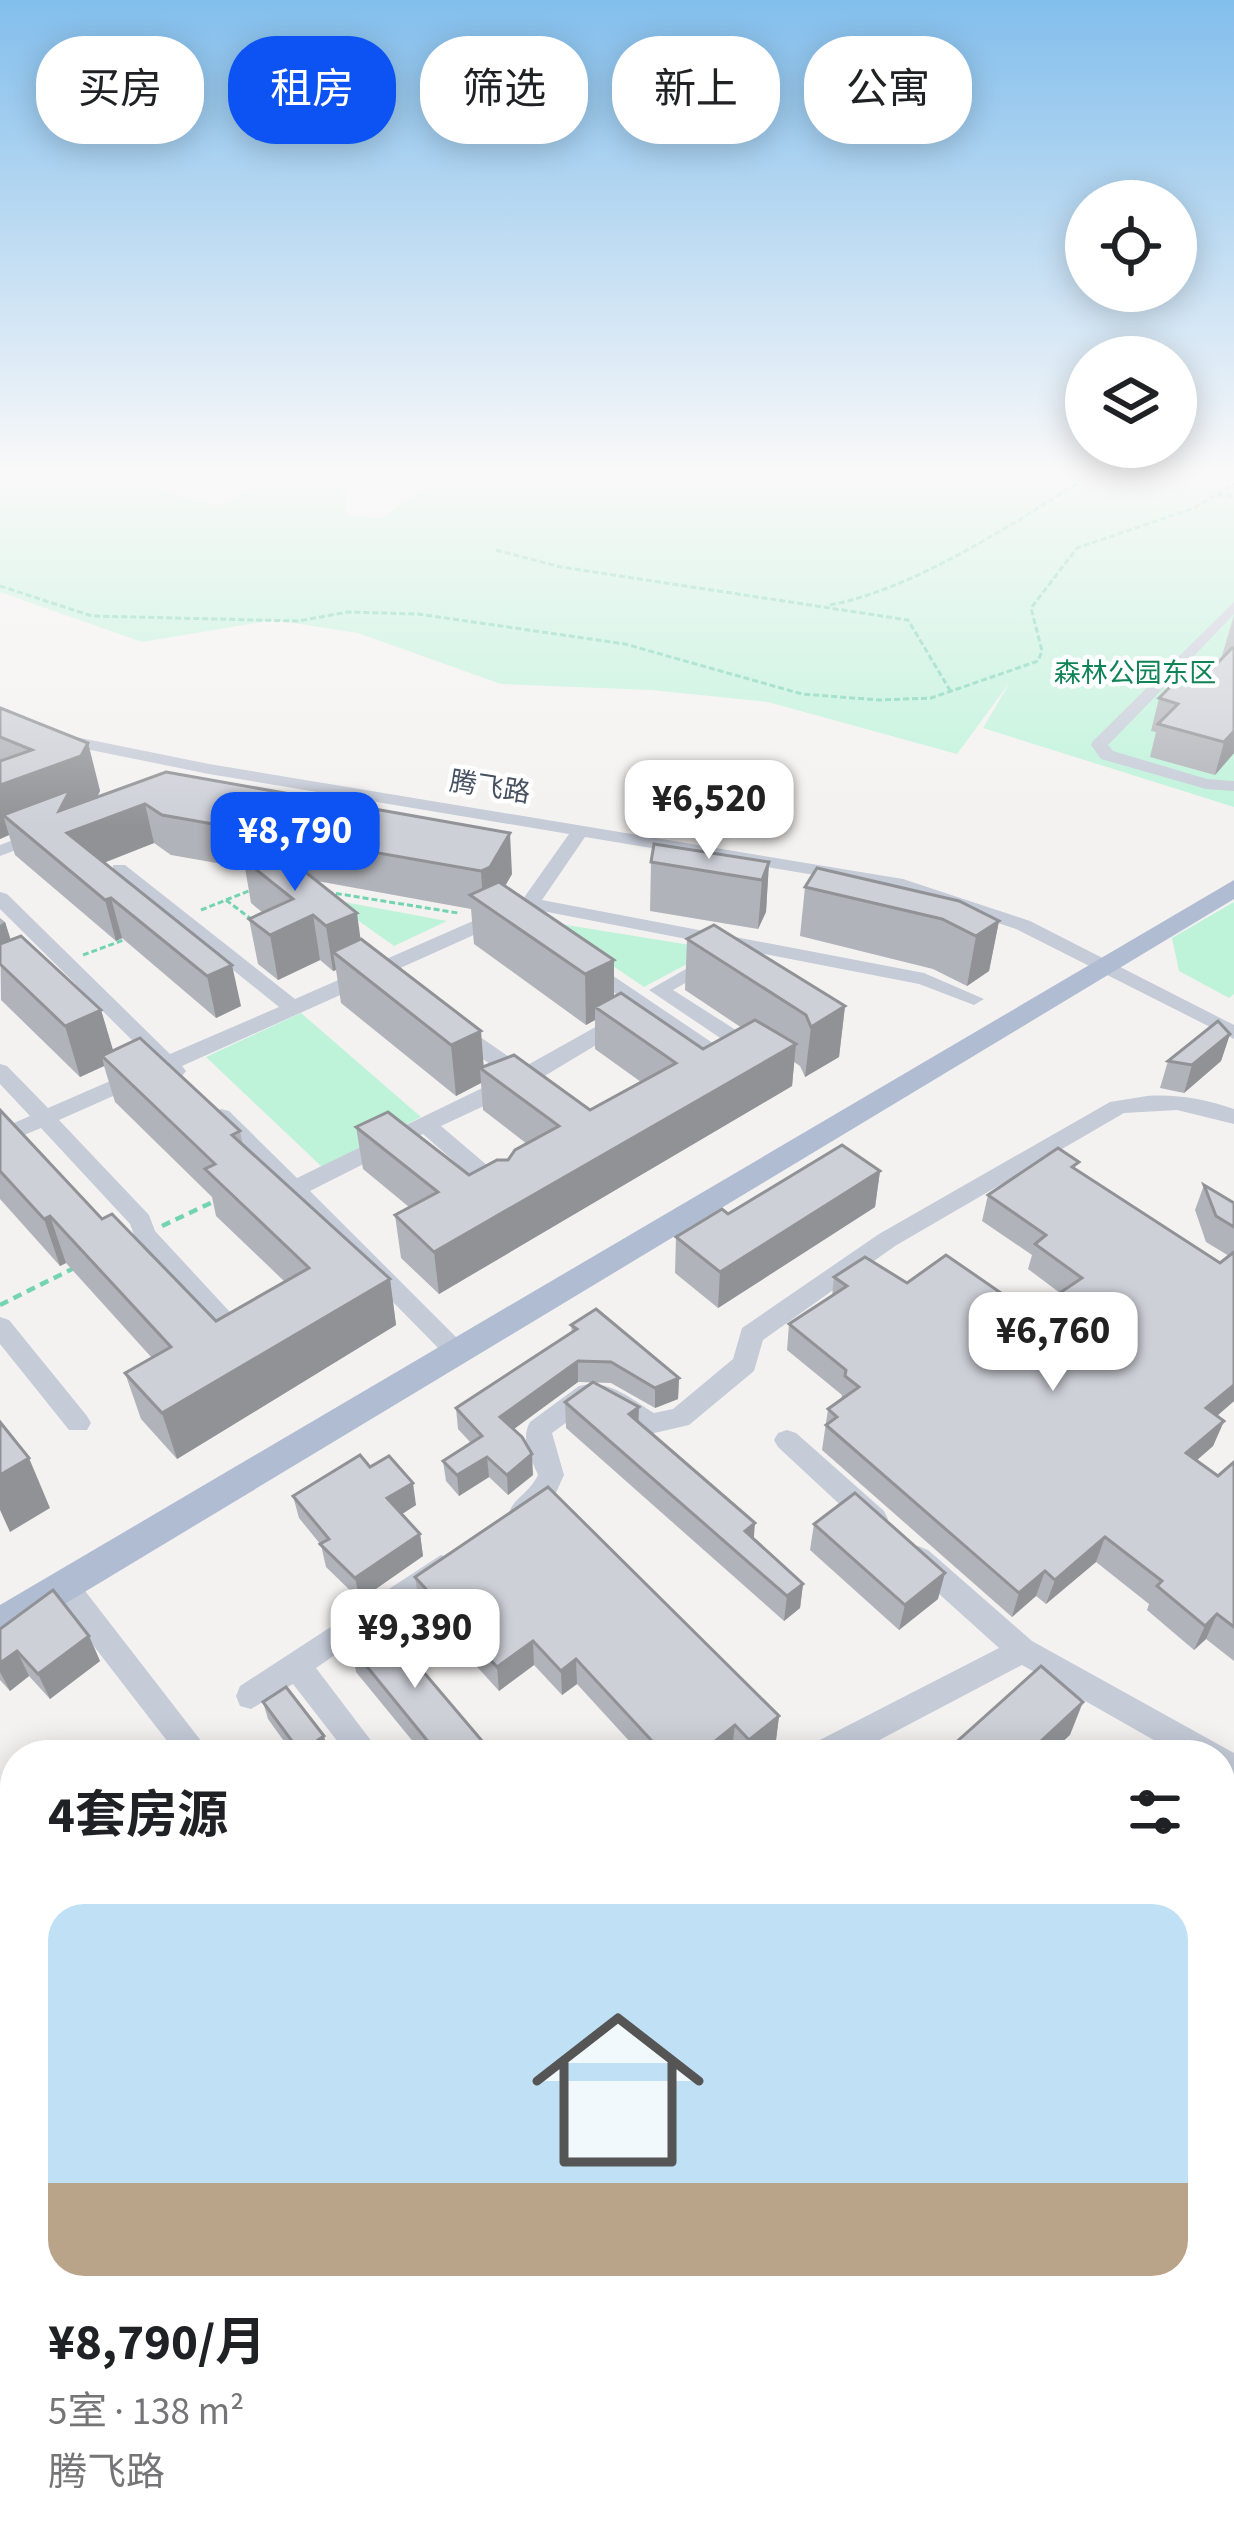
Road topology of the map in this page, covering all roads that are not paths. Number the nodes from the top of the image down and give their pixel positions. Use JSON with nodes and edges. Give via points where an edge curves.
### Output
{"nodes":[{"id":1,"x":1234,"y":606,"type":"edge"},
{"id":2,"x":1182,"y":659,"type":"junction"},
{"id":3,"x":1234,"y":674,"type":"edge"},
{"id":4,"x":0,"y":712,"type":"edge"},
{"id":5,"x":209,"y":769,"type":"junction"},
{"id":6,"x":168,"y":785,"type":"edge"},
{"id":7,"x":1234,"y":786,"type":"edge"},
{"id":8,"x":63,"y":826,"type":"edge"},
{"id":9,"x":581,"y":829,"type":"junction"},
{"id":10,"x":0,"y":850,"type":"edge"},
{"id":11,"x":119,"y":868,"type":"edge"},
{"id":12,"x":1234,"y":888,"type":"edge"},
{"id":13,"x":0,"y":898,"type":"edge"},
{"id":14,"x":515,"y":914,"type":"junction"},
{"id":15,"x":745,"y":941,"type":"junction"},
{"id":16,"x":564,"y":949,"type":"edge"},
{"id":17,"x":1100,"y":966,"type":"junction"},
{"id":18,"x":378,"y":969,"type":"junction"},
{"id":19,"x":397,"y":984,"type":"edge"},
{"id":20,"x":974,"y":999,"type":"dead end"},
{"id":21,"x":647,"y":1006,"type":"junction"},
{"id":22,"x":292,"y":1007,"type":"junction"},
{"id":23,"x":434,"y":1013,"type":"edge"},
{"id":24,"x":1234,"y":1033,"type":"edge"},
{"id":25,"x":725,"y":1060,"type":"edge"},
{"id":26,"x":166,"y":1062,"type":"junction"},
{"id":27,"x":772,"y":1063,"type":"edge"},
{"id":28,"x":0,"y":1072,"type":"edge"},
{"id":29,"x":522,"y":1077,"type":"junction"},
{"id":30,"x":552,"y":1095,"type":"edge"},
{"id":31,"x":1234,"y":1117,"type":"edge"},
{"id":32,"x":44,"y":1118,"type":"junction"},
{"id":33,"x":425,"y":1124,"type":"junction"},
{"id":34,"x":0,"y":1138,"type":"edge"},
{"id":35,"x":294,"y":1189,"type":"junction"},
{"id":36,"x":503,"y":1192,"type":"edge"},
{"id":37,"x":0,"y":1326,"type":"edge"},
{"id":38,"x":232,"y":1331,"type":"edge"},
{"id":39,"x":458,"y":1352,"type":"junction"},
{"id":40,"x":78,"y":1423,"type":"dead end"},
{"id":41,"x":787,"y":1441,"type":"dead end"},
{"id":42,"x":501,"y":1526,"type":"edge"},
{"id":43,"x":464,"y":1551,"type":"edge"},
{"id":44,"x":65,"y":1587,"type":"junction"},
{"id":45,"x":0,"y":1626,"type":"edge"},
{"id":46,"x":1022,"y":1650,"type":"junction"},
{"id":47,"x":296,"y":1666,"type":"junction"},
{"id":48,"x":251,"y":1696,"type":"dead end"},
{"id":49,"x":185,"y":1740,"type":"edge"},
{"id":50,"x":355,"y":1740,"type":"edge"},
{"id":51,"x":850,"y":1740,"type":"edge"},
{"id":52,"x":1181,"y":1740,"type":"edge"}],
"edges":[{"from":1,"to":2,"type":"street"},
{"from":2,"to":3,"type":"street"},
{"from":2,"to":7,"type":"street","via":[[1099,745],[1107,755]]},
{"from":4,"to":5,"type":"street","name":"腾飞路","via":[[66,740]]},
{"from":5,"to":6,"type":"street"},
{"from":5,"to":9,"type":"street","name":"腾飞路"},
{"from":8,"to":10,"type":"street"},
{"from":9,"to":14,"type":"street"},
{"from":9,"to":17,"type":"street","name":"腾飞路","via":[[896,883],[1023,926]]},
{"from":11,"to":22,"type":"street"},
{"from":12,"to":17,"type":"main road"},
{"from":13,"to":26,"type":"street","via":[[54,967]]},
{"from":14,"to":15,"type":"street"},
{"from":14,"to":18,"type":"street"},
{"from":15,"to":20,"type":"street","via":[[924,979]]},
{"from":15,"to":27,"type":"street","via":[[659,990]]},
{"from":16,"to":21,"type":"street"},
{"from":17,"to":24,"type":"street","name":"腾飞路"},
{"from":17,"to":39,"type":"main road"},
{"from":18,"to":19,"type":"street"},
{"from":18,"to":22,"type":"street"},
{"from":21,"to":25,"type":"street"},
{"from":21,"to":29,"type":"street"},
{"from":22,"to":26,"type":"street"},
{"from":23,"to":29,"type":"street"},
{"from":26,"to":32,"type":"street"},
{"from":26,"to":35,"type":"street"},
{"from":28,"to":32,"type":"street"},
{"from":29,"to":30,"type":"street"},
{"from":29,"to":33,"type":"street"},
{"from":31,"to":42,"type":"street","via":[[1144,1101],[1118,1107],[887,1240],[751,1334],[745,1364],[680,1418],[650,1424],[606,1395],[588,1394],[539,1429],[551,1475],[538,1500]]},
{"from":32,"to":34,"type":"street"},
{"from":32,"to":38,"type":"street"},
{"from":33,"to":35,"type":"street"},
{"from":33,"to":36,"type":"street"},
{"from":35,"to":39,"type":"street"},
{"from":37,"to":40,"type":"street"},
{"from":39,"to":44,"type":"main road"},
{"from":41,"to":46,"type":"street"},
{"from":43,"to":47,"type":"street"},
{"from":44,"to":45,"type":"main road"},
{"from":44,"to":49,"type":"street"},
{"from":46,"to":51,"type":"street"},
{"from":46,"to":52,"type":"street"},
{"from":47,"to":48,"type":"street"},
{"from":47,"to":50,"type":"street"}]}
